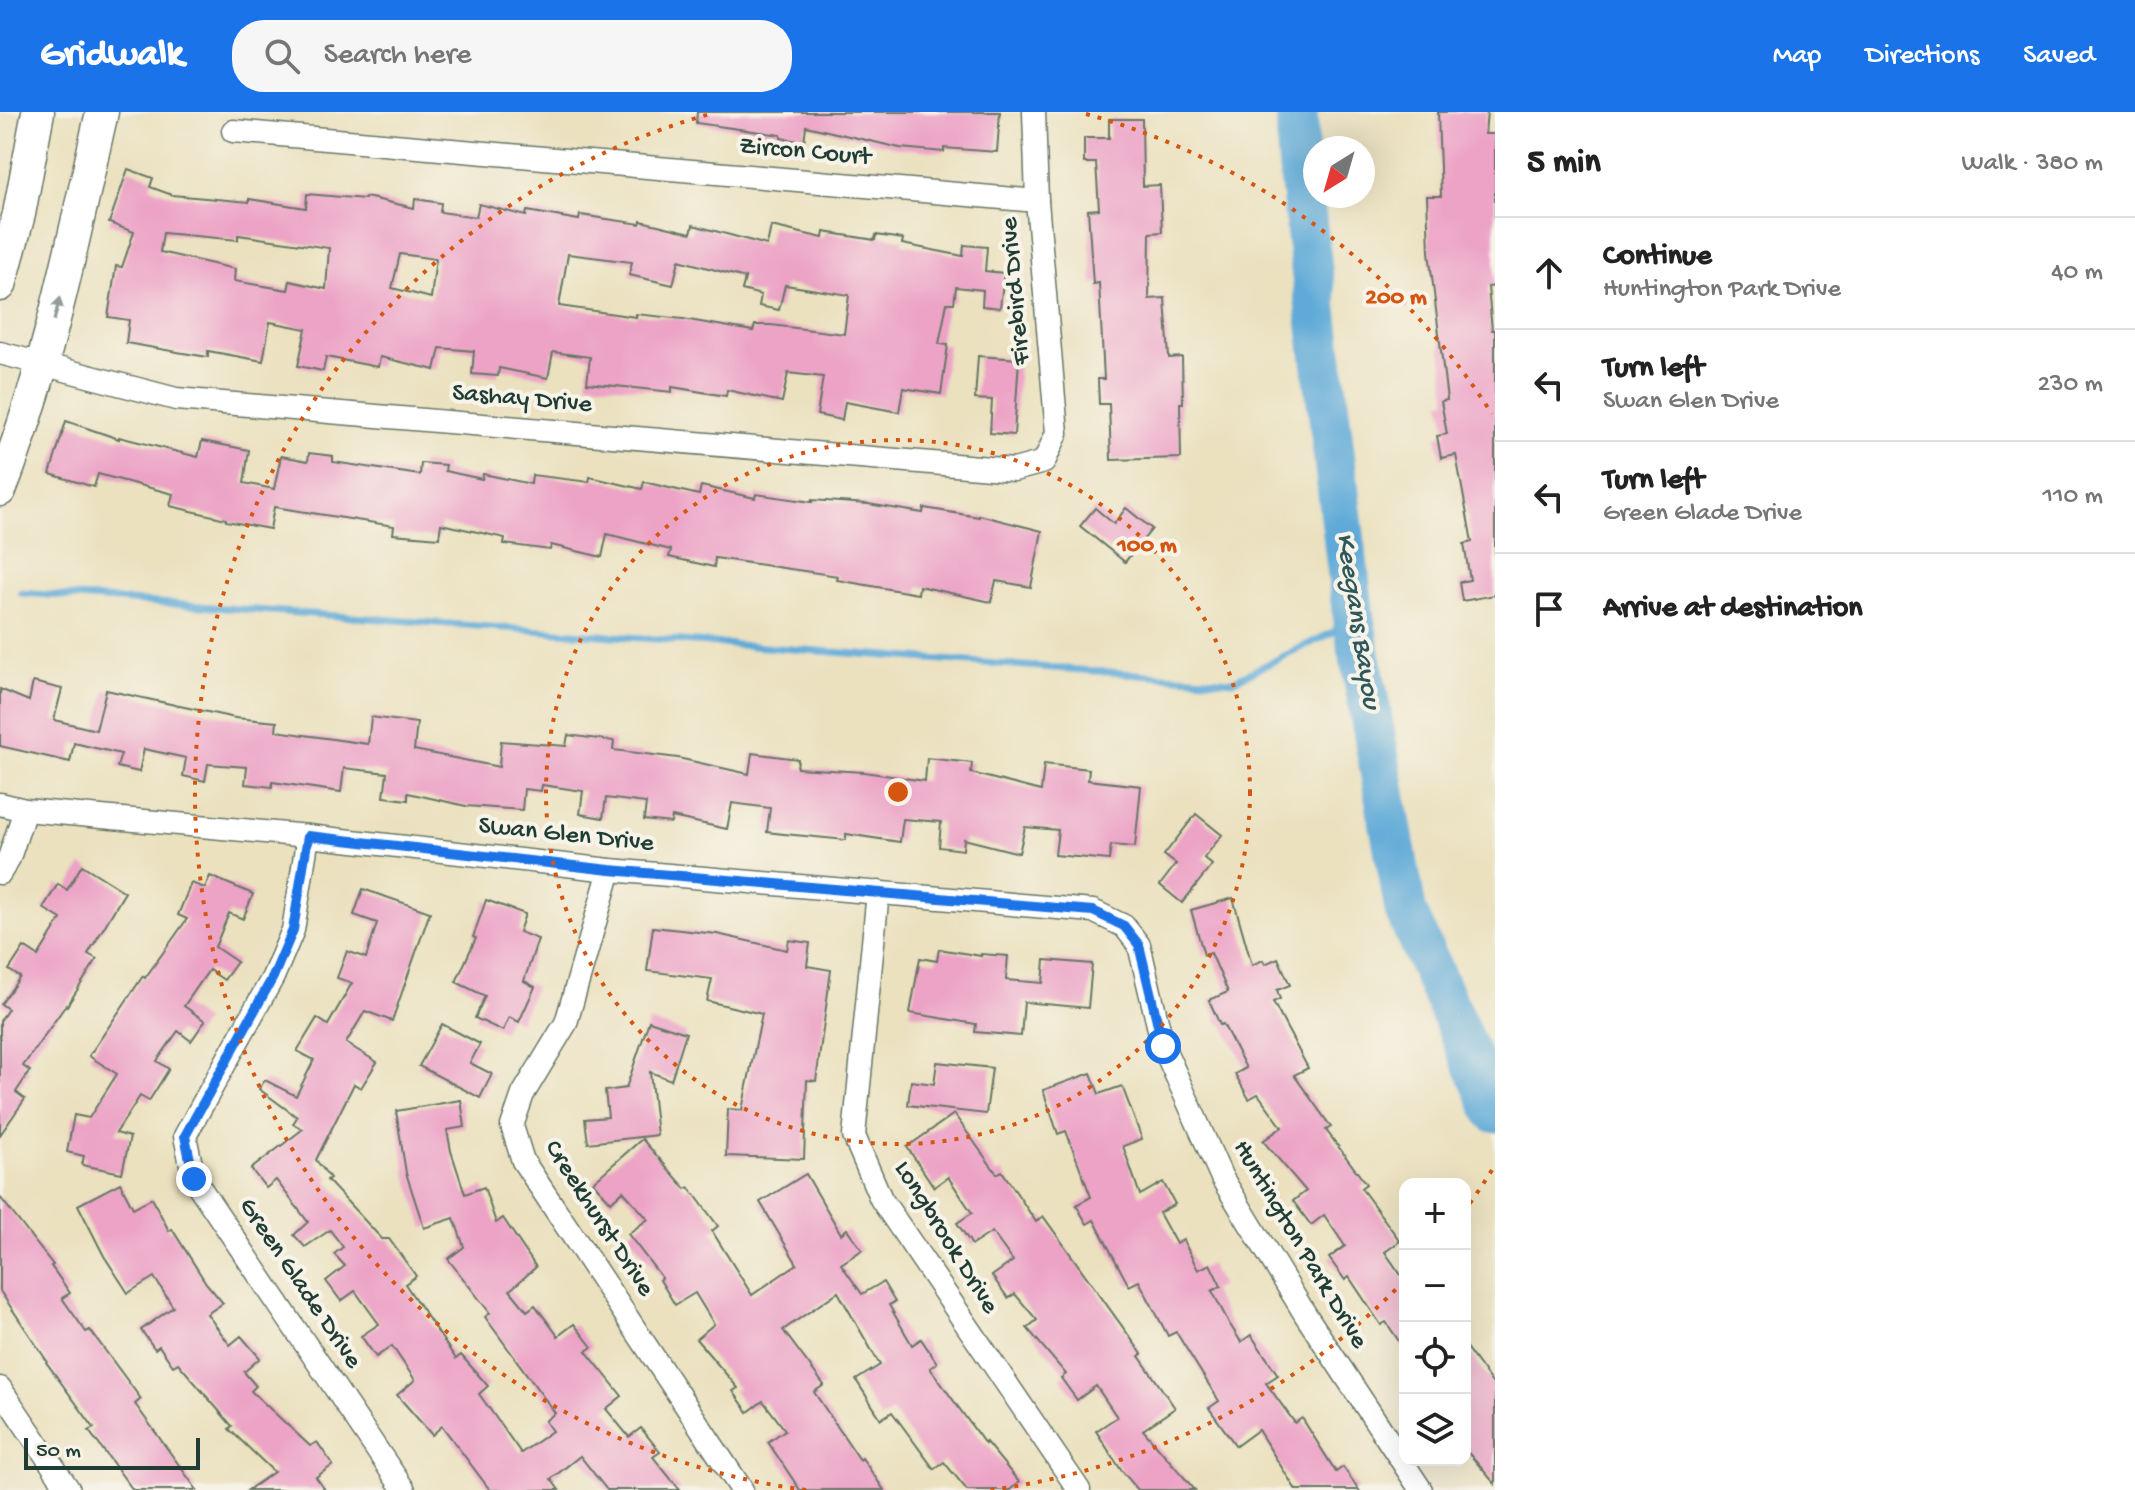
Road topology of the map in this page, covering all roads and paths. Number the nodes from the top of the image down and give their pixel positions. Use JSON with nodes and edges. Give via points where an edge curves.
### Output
{"nodes":[{"id":1,"x":38,"y":112,"type":"edge"},
{"id":2,"x":102,"y":112,"type":"edge"},
{"id":3,"x":1034,"y":112,"type":"edge"},
{"id":4,"x":233,"y":131,"type":"dead end"},
{"id":5,"x":1037,"y":201,"type":"junction"},
{"id":6,"x":0,"y":285,"type":"edge"},
{"id":7,"x":0,"y":353,"type":"edge"},
{"id":8,"x":43,"y":364,"type":"junction"},
{"id":9,"x":1044,"y":462,"type":"joint"},
{"id":10,"x":0,"y":490,"type":"edge"},
{"id":11,"x":0,"y":804,"type":"edge"},
{"id":12,"x":25,"y":810,"type":"junction"},
{"id":13,"x":308,"y":836,"type":"junction"},
{"id":14,"x":610,"y":870,"type":"junction"},
{"id":15,"x":0,"y":873,"type":"edge"},
{"id":16,"x":878,"y":892,"type":"junction"},
{"id":17,"x":1124,"y":926,"type":"joint"},
{"id":18,"x":0,"y":1388,"type":"edge"},
{"id":19,"x":69,"y":1490,"type":"edge"},
{"id":20,"x":404,"y":1490,"type":"edge"},
{"id":21,"x":742,"y":1490,"type":"edge"},
{"id":22,"x":1079,"y":1490,"type":"edge"},
{"id":23,"x":1421,"y":1490,"type":"edge"}],
"edges":[{"from":1,"to":6,"type":"main road"},
{"from":8,"to":2,"type":"main road","one_way":true},
{"from":3,"to":5,"type":"street","name":"Firebird Drive"},
{"from":4,"to":5,"type":"street","name":"Zircon Court"},
{"from":5,"to":9,"type":"street","name":"Firebird Drive","via":[[1057,433]]},
{"from":7,"to":8,"type":"street","name":"Sashay Drive"},
{"from":8,"to":9,"type":"street","name":"Sashay Drive","via":[[176,399],[1014,470]]},
{"from":8,"to":10,"type":"main road"},
{"from":11,"to":12,"type":"street","name":"Swan Glen Drive"},
{"from":12,"to":13,"type":"street","name":"Swan Glen Drive"},
{"from":12,"to":15,"type":"street"},
{"from":13,"to":14,"type":"street","name":"Swan Glen Drive"},
{"from":13,"to":20,"type":"street","name":"Green Glade Drive","via":[[293,930],[273,977],[185,1136],[194,1179]]},
{"from":14,"to":16,"type":"street","name":"Swan Glen Drive"},
{"from":14,"to":21,"type":"street","name":"Creekhurst Drive","via":[[566,1023],[523,1094],[512,1126],[523,1161]]},
{"from":16,"to":17,"type":"street","name":"Swan Glen Drive","via":[[1093,911]]},
{"from":16,"to":22,"type":"street","name":"Longbrook Drive","via":[[854,1136],[881,1199]]},
{"from":17,"to":23,"type":"street","name":"Huntington Park Drive","via":[[1139,945],[1163,1046],[1222,1178]]},
{"from":18,"to":19,"type":"street"}]}
